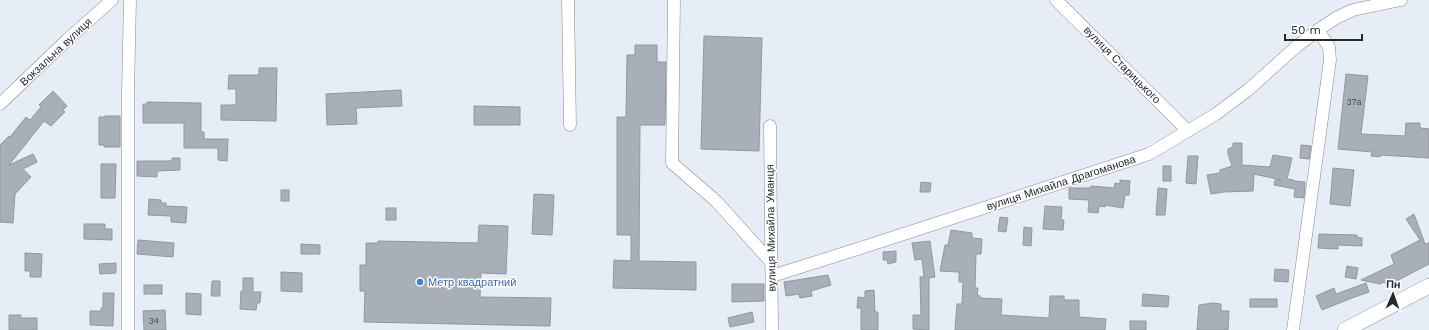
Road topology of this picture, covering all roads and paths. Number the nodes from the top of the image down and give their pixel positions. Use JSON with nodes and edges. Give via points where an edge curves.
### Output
{"nodes":[{"id":1,"x":112,"y":0,"type":"edge"},
{"id":2,"x":130,"y":0,"type":"edge"},
{"id":3,"x":568,"y":0,"type":"edge"},
{"id":4,"x":674,"y":0,"type":"edge"},
{"id":5,"x":1056,"y":0,"type":"edge"},
{"id":6,"x":1401,"y":0,"type":"edge"},
{"id":7,"x":1351,"y":5,"type":"edge"},
{"id":8,"x":1318,"y":30,"type":"junction"},
{"id":9,"x":0,"y":104,"type":"edge"},
{"id":10,"x":570,"y":125,"type":"dead end"},
{"id":11,"x":770,"y":126,"type":"dead end"},
{"id":12,"x":1188,"y":131,"type":"junction"},
{"id":13,"x":772,"y":263,"type":"junction"},
{"id":14,"x":772,"y":276,"type":"junction"},
{"id":15,"x":1429,"y":286,"type":"edge"},
{"id":16,"x":128,"y":330,"type":"edge"},
{"id":17,"x":772,"y":330,"type":"edge"},
{"id":18,"x":1293,"y":330,"type":"edge"},
{"id":19,"x":1345,"y":330,"type":"edge"}],
"edges":[{"from":1,"to":9,"type":"street","name":"Вокзальна вулиця"},
{"from":2,"to":16,"type":"street"},
{"from":3,"to":10,"type":"street"},
{"from":4,"to":13,"type":"street","via":[[672,163],[716,201]]},
{"from":5,"to":12,"type":"street","name":"вулиця Старицького"},
{"from":6,"to":7,"type":"street","name":"вулиця Михайла Драгоманова"},
{"from":7,"to":8,"type":"street","name":"вулиця Михайла Драгоманова"},
{"from":8,"to":12,"type":"street","name":"вулиця Михайла Драгоманова","via":[[1248,90]]},
{"from":8,"to":18,"type":"street","via":[[1328,47],[1330,60]]},
{"from":11,"to":13,"type":"street","name":"вулиця Михайла Уманця"},
{"from":12,"to":14,"type":"street","name":"вулиця Михайла Драгоманова","via":[[1149,154]]},
{"from":13,"to":14,"type":"street","name":"вулиця Михайла Уманця"},
{"from":14,"to":17,"type":"street","name":"вулиця Михайла Уманця"},
{"from":15,"to":19,"type":"main road"}]}
